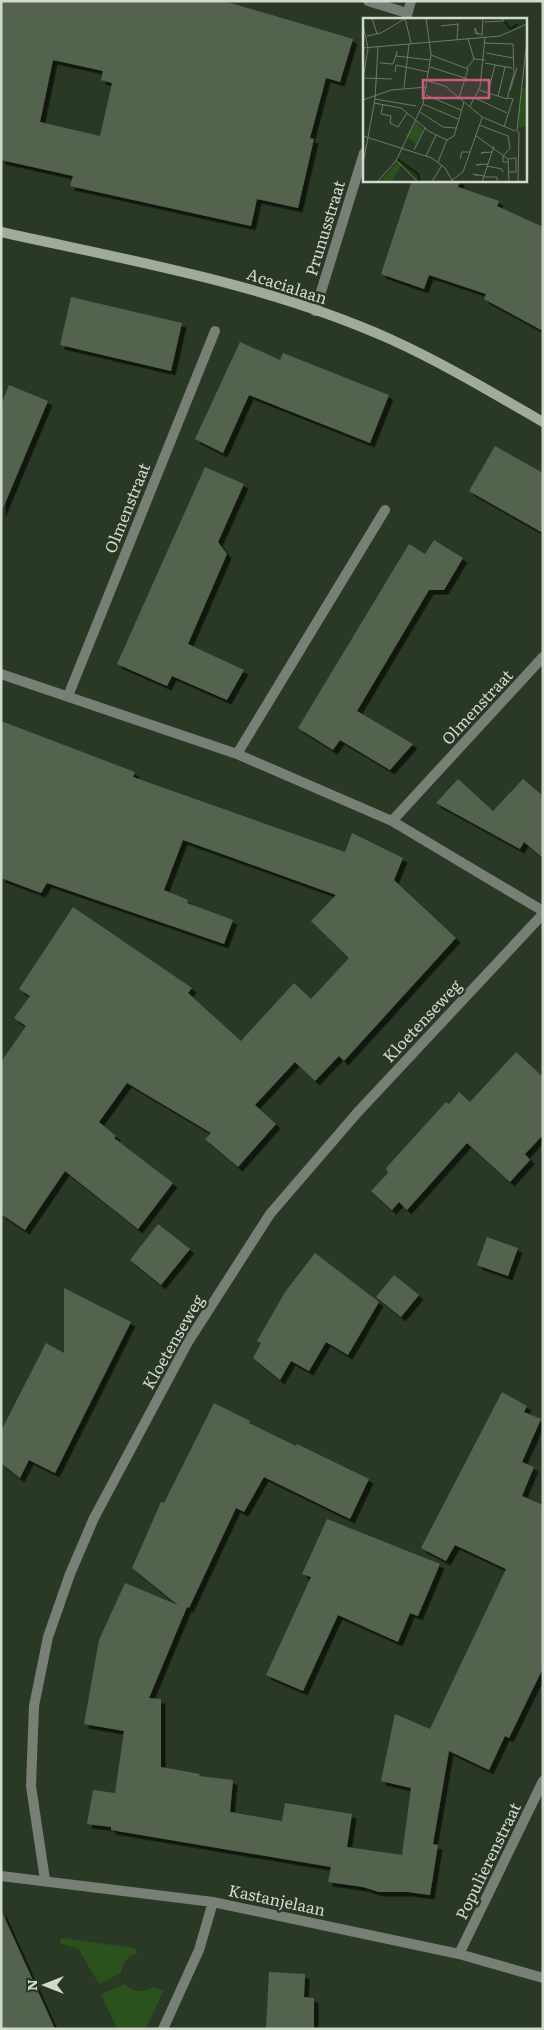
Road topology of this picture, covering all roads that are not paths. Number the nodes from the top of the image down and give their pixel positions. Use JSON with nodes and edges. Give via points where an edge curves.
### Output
{"nodes":[{"id":1,"x":368,"y":1,"type":"edge"},
{"id":2,"x":411,"y":1,"type":"edge"},
{"id":3,"x":406,"y":16,"type":"edge"},
{"id":4,"x":363,"y":156,"type":"edge"},
{"id":5,"x":1,"y":232,"type":"edge"},
{"id":6,"x":315,"y":311,"type":"junction"},
{"id":7,"x":215,"y":331,"type":"dead end"},
{"id":8,"x":543,"y":422,"type":"edge"},
{"id":9,"x":385,"y":510,"type":"dead end"},
{"id":10,"x":543,"y":657,"type":"edge"},
{"id":11,"x":1,"y":674,"type":"edge"},
{"id":12,"x":68,"y":696,"type":"junction"},
{"id":13,"x":237,"y":754,"type":"junction"},
{"id":14,"x":392,"y":821,"type":"junction"},
{"id":15,"x":543,"y":913,"type":"edge"},
{"id":16,"x":543,"y":1781,"type":"edge"},
{"id":17,"x":1,"y":1876,"type":"edge"},
{"id":18,"x":45,"y":1880,"type":"junction"},
{"id":19,"x":213,"y":1902,"type":"junction"},
{"id":20,"x":459,"y":1954,"type":"junction"},
{"id":21,"x":543,"y":1978,"type":"edge"},
{"id":22,"x":162,"y":2029,"type":"edge"}],
"edges":[{"from":1,"to":3,"type":"street"},
{"from":2,"to":3,"type":"street"},
{"from":4,"to":6,"type":"street","name":"Prunusstraat"},
{"from":5,"to":6,"type":"street","name":"Acacialaan","via":[[231,284]]},
{"from":6,"to":8,"type":"street","name":"Acacialaan","via":[[390,339]]},
{"from":7,"to":12,"type":"street","name":"Olmenstraat"},
{"from":9,"to":13,"type":"street"},
{"from":10,"to":14,"type":"street","name":"Olmenstraat"},
{"from":11,"to":12,"type":"street"},
{"from":12,"to":13,"type":"street"},
{"from":13,"to":14,"type":"street"},
{"from":14,"to":15,"type":"street"},
{"from":15,"to":18,"type":"street","name":"Kloetenseweg","via":[[357,1113],[270,1214],[188,1342],[94,1518],[48,1637],[34,1706],[32,1786]]},
{"from":16,"to":20,"type":"street","name":"Populierenstraat"},
{"from":17,"to":18,"type":"street","name":"Kastanjelaan"},
{"from":18,"to":19,"type":"street","name":"Kastanjelaan"},
{"from":19,"to":20,"type":"street","name":"Kastanjelaan"},
{"from":19,"to":22,"type":"street","via":[[199,1950]]},
{"from":20,"to":21,"type":"street","name":"Kastanjelaan"}]}
